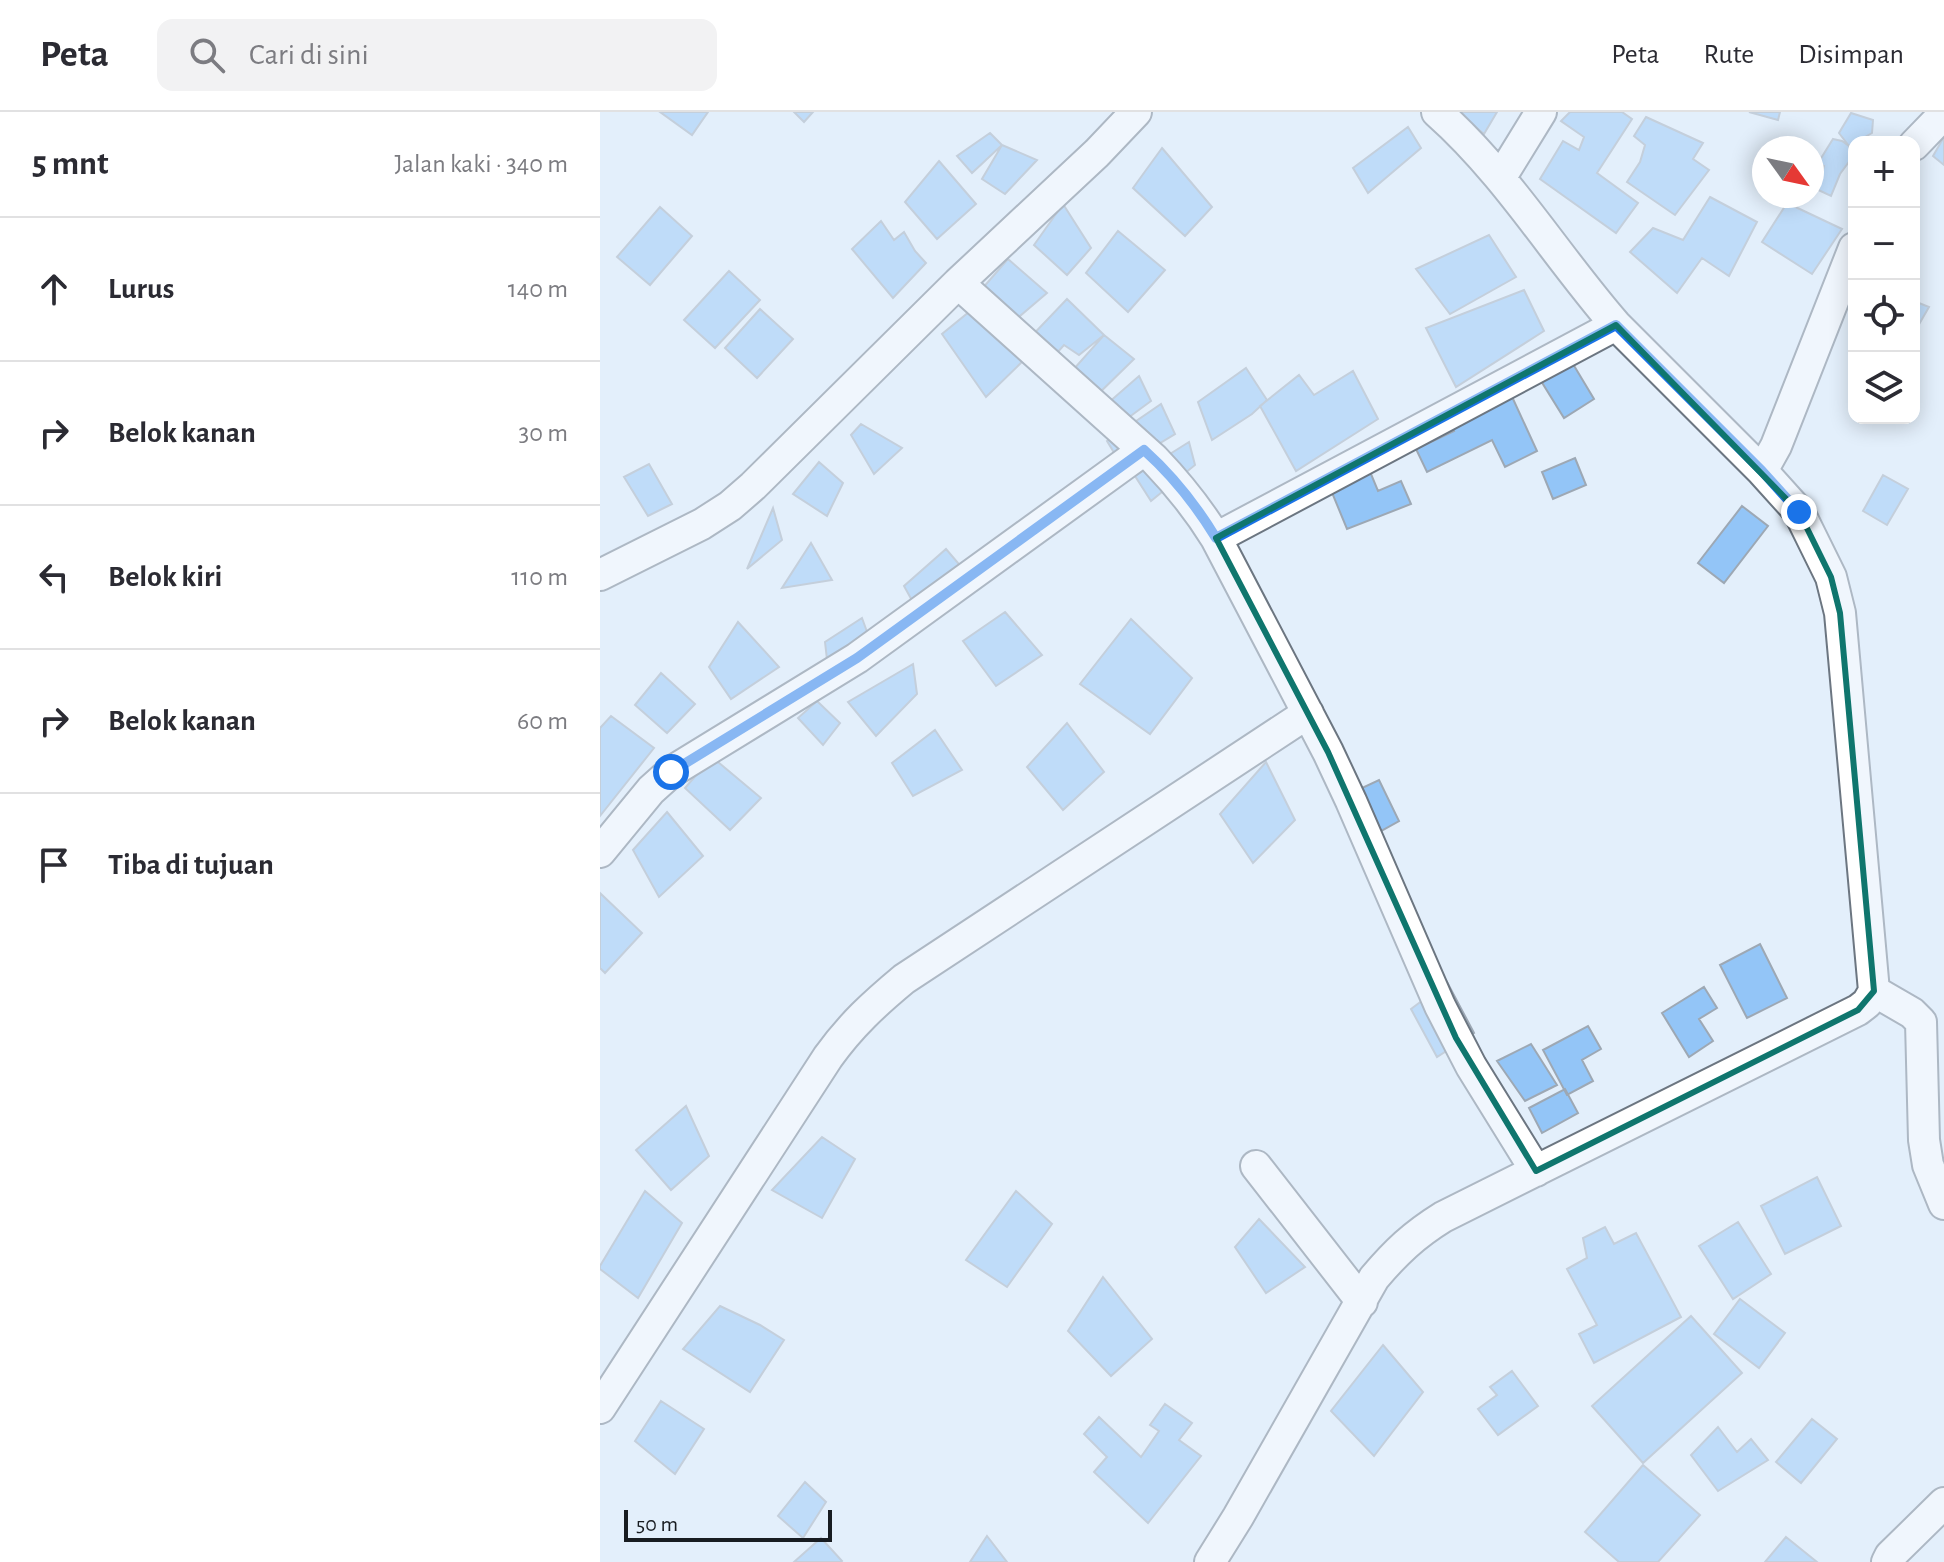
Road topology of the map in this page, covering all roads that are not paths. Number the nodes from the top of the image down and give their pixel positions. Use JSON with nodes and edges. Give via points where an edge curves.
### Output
{"nodes":[{"id":1,"x":1136,"y":112,"type":"edge"},
{"id":2,"x":1437,"y":112,"type":"edge"},
{"id":3,"x":1541,"y":112,"type":"edge"},
{"id":4,"x":1944,"y":114,"type":"edge"},
{"id":5,"x":1920,"y":139,"type":"edge"},
{"id":6,"x":1501,"y":177,"type":"junction"},
{"id":7,"x":1848,"y":263,"type":"edge"},
{"id":8,"x":958,"y":283,"type":"junction"},
{"id":9,"x":1616,"y":325,"type":"junction"},
{"id":10,"x":1144,"y":450,"type":"junction"},
{"id":11,"x":1762,"y":471,"type":"junction"},
{"id":12,"x":1216,"y":538,"type":"junction"},
{"id":13,"x":600,"y":575,"type":"edge"},
{"id":14,"x":1308,"y":713,"type":"junction"},
{"id":15,"x":600,"y":852,"type":"edge"},
{"id":16,"x":1874,"y":991,"type":"junction"},
{"id":17,"x":1256,"y":1166,"type":"dead end"},
{"id":18,"x":1536,"y":1171,"type":"junction"},
{"id":19,"x":1944,"y":1204,"type":"edge"},
{"id":20,"x":1362,"y":1302,"type":"junction"},
{"id":21,"x":600,"y":1408,"type":"edge"},
{"id":22,"x":1944,"y":1503,"type":"edge"},
{"id":23,"x":1210,"y":1562,"type":"edge"},
{"id":24,"x":1887,"y":1562,"type":"edge"}],
"edges":[{"from":1,"to":8,"type":"street"},
{"from":2,"to":6,"type":"street"},
{"from":3,"to":6,"type":"street"},
{"from":4,"to":5,"type":"street"},
{"from":6,"to":9,"type":"street"},
{"from":7,"to":11,"type":"street"},
{"from":8,"to":10,"type":"street"},
{"from":8,"to":13,"type":"street","via":[[730,506]]},
{"from":9,"to":11,"type":"street"},
{"from":9,"to":12,"type":"street"},
{"from":10,"to":12,"type":"street","via":[[1179,485]]},
{"from":10,"to":15,"type":"street","via":[[857,658],[671,772]]},
{"from":11,"to":16,"type":"street","via":[[1799,512],[1831,577],[1840,613]]},
{"from":12,"to":14,"type":"street"},
{"from":14,"to":18,"type":"street","via":[[1440,1006]]},
{"from":14,"to":21,"type":"street","via":[[904,979],[864,1012],[828,1057]]},
{"from":16,"to":18,"type":"street","via":[[1858,1010]]},
{"from":16,"to":19,"type":"street","via":[[1921,1022],[1924,1140]]},
{"from":17,"to":20,"type":"street"},
{"from":18,"to":20,"type":"street","via":[[1417,1233],[1374,1278]]},
{"from":20,"to":23,"type":"street"},
{"from":22,"to":24,"type":"street"}]}
